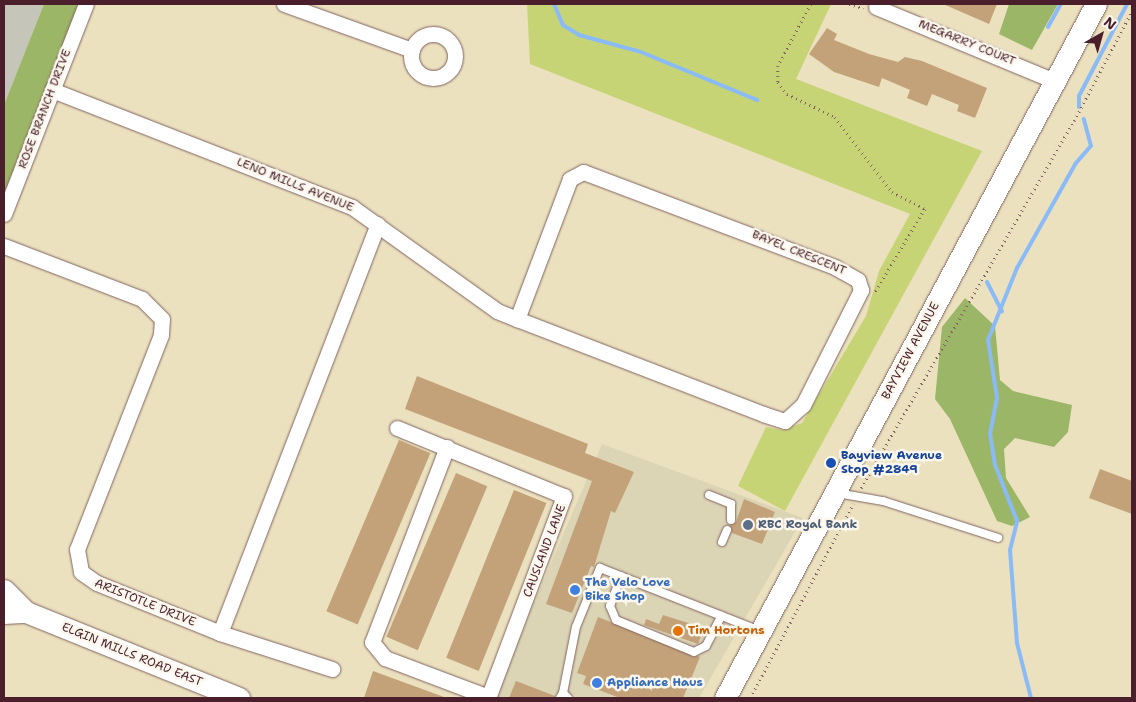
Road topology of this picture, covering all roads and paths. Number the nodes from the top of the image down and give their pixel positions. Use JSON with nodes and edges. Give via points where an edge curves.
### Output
{"nodes":[{"id":1,"x":86,"y":4,"type":"edge"},
{"id":2,"x":284,"y":4,"type":"edge"},
{"id":3,"x":811,"y":4,"type":"edge"},
{"id":4,"x":1096,"y":4,"type":"edge"},
{"id":5,"x":876,"y":7,"type":"dead end"},
{"id":6,"x":1132,"y":12,"type":"edge"},
{"id":7,"x":412,"y":50,"type":"dead end"},
{"id":8,"x":1055,"y":81,"type":"junction"},
{"id":9,"x":52,"y":90,"type":"junction"},
{"id":10,"x":4,"y":214,"type":"edge"},
{"id":11,"x":378,"y":224,"type":"junction"},
{"id":12,"x":4,"y":246,"type":"edge"},
{"id":13,"x":875,"y":292,"type":"dead end"},
{"id":14,"x":517,"y":319,"type":"junction"},
{"id":15,"x":397,"y":428,"type":"dead end"},
{"id":16,"x":447,"y":447,"type":"junction"},
{"id":17,"x":836,"y":492,"type":"junction"},
{"id":18,"x":709,"y":495,"type":"dead end"},
{"id":19,"x":857,"y":496,"type":"junction"},
{"id":20,"x":731,"y":520,"type":"dead end"},
{"id":21,"x":727,"y":530,"type":"dead end"},
{"id":22,"x":998,"y":538,"type":"dead end"},
{"id":23,"x":722,"y":542,"type":"dead end"},
{"id":24,"x":621,"y":576,"type":"junction"},
{"id":25,"x":4,"y":590,"type":"edge"},
{"id":26,"x":26,"y":612,"type":"junction"},
{"id":27,"x":4,"y":613,"type":"edge"},
{"id":28,"x":721,"y":616,"type":"junction"},
{"id":29,"x":761,"y":631,"type":"junction"},
{"id":30,"x":220,"y":633,"type":"junction"},
{"id":31,"x":332,"y":670,"type":"dead end"},
{"id":32,"x":564,"y":696,"type":"edge"},
{"id":33,"x":238,"y":698,"type":"edge"},
{"id":34,"x":488,"y":698,"type":"edge"},
{"id":35,"x":725,"y":698,"type":"edge"},
{"id":36,"x":750,"y":698,"type":"edge"}],
"edges":[{"from":1,"to":9,"type":"street","name":"ROSE BRANCH DRIVE"},
{"from":2,"to":7,"type":"street"},
{"from":3,"to":13,"type":"path","via":[[778,66],[778,82],[787,94],[835,117],[892,192],[925,209]]},
{"from":4,"to":8,"type":"main road","name":"BAYVIEW AVENUE"},
{"from":5,"to":8,"type":"street","name":"MEGARRY COURT"},
{"from":6,"to":19,"type":"path"},
{"from":8,"to":17,"type":"main road","name":"BAYVIEW AVENUE"},
{"from":9,"to":10,"type":"street","name":"ROSE BRANCH DRIVE"},
{"from":9,"to":11,"type":"street","name":"LENO MILLS AVENUE","via":[[339,201]]},
{"from":11,"to":14,"type":"street","name":"LENO MILLS AVENUE","via":[[486,304]]},
{"from":11,"to":30,"type":"street"},
{"from":12,"to":30,"type":"street","name":"ARISTOTLE DRIVE","via":[[142,299],[162,319],[161,335],[77,549],[77,565],[87,579]]},
{"from":14,"to":14,"type":"street","name":"BAYEL CRESCENT","via":[[785,421],[803,404],[861,290],[858,280],[843,270],[583,172],[570,179]]},
{"from":15,"to":16,"type":"street","name":"CAUSLAND LANE"},
{"from":16,"to":34,"type":"street","name":"CAUSLAND LANE","via":[[372,642],[385,658]]},
{"from":16,"to":34,"type":"street","name":"CAUSLAND LANE","via":[[564,496]]},
{"from":17,"to":19,"type":"lane"},
{"from":17,"to":29,"type":"main road","name":"BAYVIEW AVENUE"},
{"from":18,"to":20,"type":"lane","via":[[731,504]]},
{"from":19,"to":22,"type":"lane"},
{"from":19,"to":36,"type":"path"},
{"from":21,"to":23,"type":"lane"},
{"from":24,"to":28,"type":"lane"},
{"from":24,"to":28,"type":"lane","via":[[610,606],[616,620],[694,652],[703,650]]},
{"from":24,"to":32,"type":"lane","via":[[600,568],[576,626]]},
{"from":25,"to":26,"type":"main road","name":"ELGIN MILLS ROAD EAST"},
{"from":26,"to":27,"type":"main road","name":"ELGIN MILLS ROAD EAST"},
{"from":26,"to":33,"type":"main road","name":"ELGIN MILLS ROAD EAST"},
{"from":28,"to":29,"type":"lane"},
{"from":29,"to":35,"type":"main road","name":"BAYVIEW AVENUE"},
{"from":30,"to":31,"type":"street","name":"ARISTOTLE DRIVE"}]}
